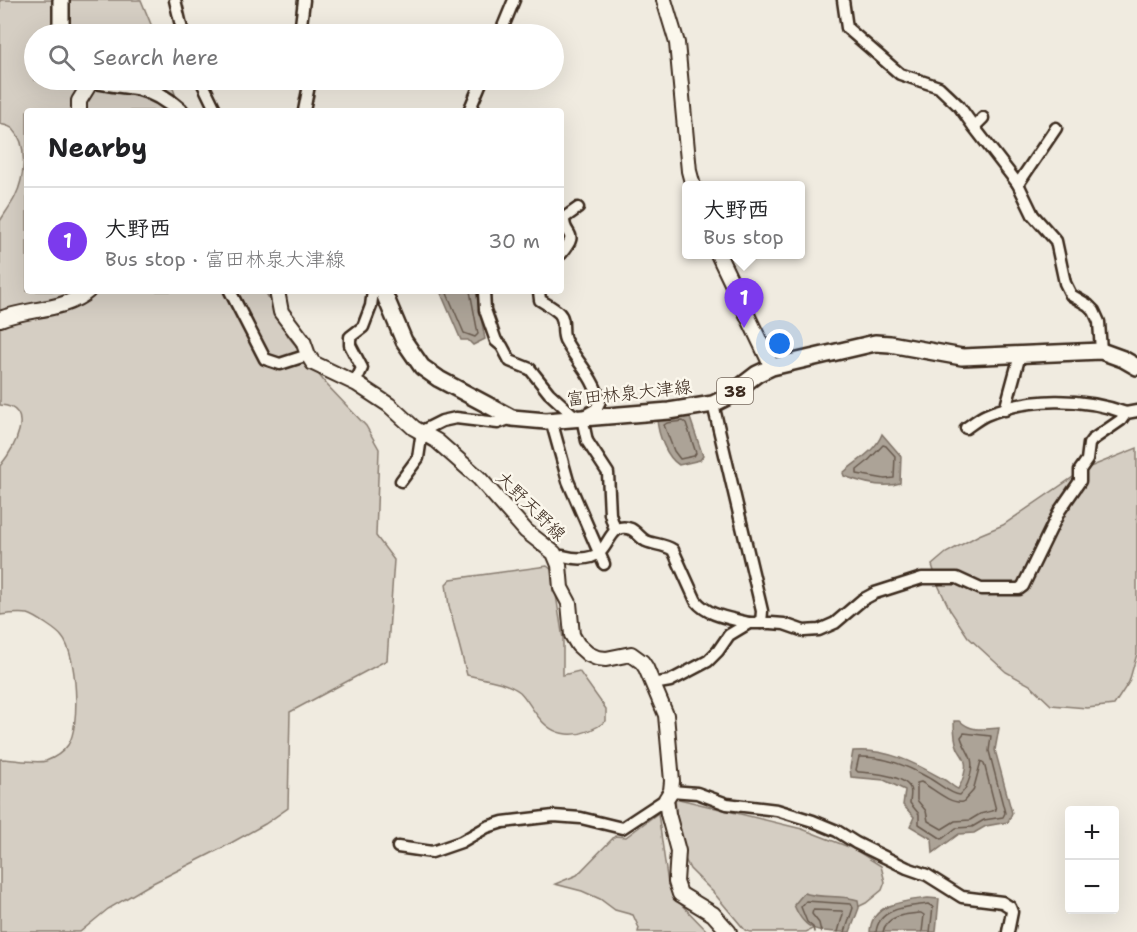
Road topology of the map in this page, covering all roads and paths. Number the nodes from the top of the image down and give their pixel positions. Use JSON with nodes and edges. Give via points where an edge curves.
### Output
{"nodes":[{"id":1,"x":61,"y":0,"type":"edge"},
{"id":2,"x":175,"y":0,"type":"edge"},
{"id":3,"x":304,"y":0,"type":"edge"},
{"id":4,"x":514,"y":0,"type":"edge"},
{"id":5,"x":664,"y":0,"type":"edge"},
{"id":6,"x":843,"y":0,"type":"edge"},
{"id":7,"x":61,"y":24,"type":"edge"},
{"id":8,"x":181,"y":24,"type":"edge"},
{"id":9,"x":301,"y":24,"type":"edge"},
{"id":10,"x":504,"y":24,"type":"edge"},
{"id":11,"x":86,"y":90,"type":"edge"},
{"id":12,"x":147,"y":90,"type":"edge"},
{"id":13,"x":206,"y":90,"type":"edge"},
{"id":14,"x":308,"y":90,"type":"edge"},
{"id":15,"x":478,"y":90,"type":"edge"},
{"id":16,"x":79,"y":108,"type":"edge"},
{"id":17,"x":176,"y":108,"type":"edge"},
{"id":18,"x":215,"y":108,"type":"edge"},
{"id":19,"x":305,"y":108,"type":"edge"},
{"id":20,"x":470,"y":108,"type":"edge"},
{"id":21,"x":983,"y":118,"type":"dead end"},
{"id":22,"x":974,"y":127,"type":"junction"},
{"id":23,"x":1056,"y":128,"type":"dead end"},
{"id":24,"x":692,"y":181,"type":"edge"},
{"id":25,"x":1018,"y":184,"type":"junction"},
{"id":26,"x":578,"y":208,"type":"dead end"},
{"id":27,"x":564,"y":218,"type":"edge"},
{"id":28,"x":564,"y":223,"type":"edge"},
{"id":29,"x":564,"y":250,"type":"edge"},
{"id":30,"x":720,"y":259,"type":"edge"},
{"id":31,"x":84,"y":294,"type":"edge"},
{"id":32,"x":232,"y":294,"type":"edge"},
{"id":33,"x":278,"y":294,"type":"edge"},
{"id":34,"x":373,"y":294,"type":"edge"},
{"id":35,"x":384,"y":294,"type":"edge"},
{"id":36,"x":483,"y":294,"type":"edge"},
{"id":37,"x":539,"y":294,"type":"edge"},
{"id":38,"x":0,"y":319,"type":"edge"},
{"id":39,"x":1101,"y":351,"type":"junction"},
{"id":40,"x":1020,"y":355,"type":"junction"},
{"id":41,"x":308,"y":356,"type":"junction"},
{"id":42,"x":772,"y":367,"type":"junction"},
{"id":43,"x":1137,"y":368,"type":"edge"},
{"id":44,"x":355,"y":383,"type":"junction"},
{"id":45,"x":713,"y":404,"type":"junction"},
{"id":46,"x":1005,"y":410,"type":"junction"},
{"id":47,"x":1132,"y":412,"type":"edge"},
{"id":48,"x":512,"y":418,"type":"junction"},
{"id":49,"x":582,"y":418,"type":"junction"},
{"id":50,"x":551,"y":420,"type":"junction"},
{"id":51,"x":966,"y":428,"type":"dead end"},
{"id":52,"x":422,"y":431,"type":"junction"},
{"id":53,"x":401,"y":481,"type":"dead end"},
{"id":54,"x":615,"y":530,"type":"junction"},
{"id":55,"x":600,"y":553,"type":"junction"},
{"id":56,"x":563,"y":556,"type":"dead end"},
{"id":57,"x":604,"y":564,"type":"dead end"},
{"id":58,"x":749,"y":623,"type":"junction"},
{"id":59,"x":761,"y":623,"type":"junction"},
{"id":60,"x":670,"y":681,"type":"junction"},
{"id":61,"x":653,"y":684,"type":"junction"},
{"id":62,"x":660,"y":701,"type":"junction"},
{"id":63,"x":669,"y":795,"type":"junction"},
{"id":64,"x":398,"y":847,"type":"dead end"},
{"id":65,"x":729,"y":932,"type":"edge"},
{"id":66,"x":1008,"y":932,"type":"edge"}],
"edges":[{"from":1,"to":7,"type":"main road"},
{"from":2,"to":8,"type":"street"},
{"from":3,"to":9,"type":"street"},
{"from":4,"to":10,"type":"street"},
{"from":5,"to":24,"type":"main road","via":[[677,43]]},
{"from":6,"to":22,"type":"street","via":[[847,28],[900,74],[939,87]]},
{"from":11,"to":16,"type":"main road"},
{"from":12,"to":17,"type":"main road"},
{"from":13,"to":18,"type":"street"},
{"from":14,"to":19,"type":"street"},
{"from":15,"to":20,"type":"street"},
{"from":21,"to":22,"type":"street"},
{"from":22,"to":25,"type":"street"},
{"from":23,"to":25,"type":"street"},
{"from":25,"to":39,"type":"street","via":[[1033,216],[1056,241],[1071,295],[1094,311],[1099,322]]},
{"from":26,"to":27,"type":"street"},
{"from":28,"to":29,"type":"street","via":[[571,234],[571,242]]},
{"from":30,"to":42,"type":"main road"},
{"from":31,"to":38,"type":"main road"},
{"from":32,"to":41,"type":"street","via":[[264,359],[280,364]]},
{"from":33,"to":41,"type":"main road","name":"大野天野線","via":[[281,312],[303,341]]},
{"from":34,"to":44,"type":"street","via":[[363,327],[350,338],[362,368]]},
{"from":35,"to":48,"type":"main road","name":"富田林泉大津線","number":"38","via":[[404,341],[422,367]]},
{"from":36,"to":49,"type":"street","via":[[496,341],[510,360],[530,369],[549,393]]},
{"from":37,"to":49,"type":"street","via":[[540,300],[559,312],[564,337],[595,384],[600,401],[596,409]]},
{"from":39,"to":40,"type":"main road","name":"富田林泉大津線","number":"38"},
{"from":39,"to":43,"type":"main road","name":"富田林泉大津線","number":"38"},
{"from":40,"to":42,"type":"main road","name":"富田林泉大津線","number":"38","via":[[962,357],[875,344]]},
{"from":40,"to":46,"type":"street"},
{"from":41,"to":44,"type":"main road","name":"大野天野線","via":[[313,363]]},
{"from":42,"to":45,"type":"main road","name":"富田林泉大津線","number":"38"},
{"from":44,"to":52,"type":"main road","name":"大野天野線"},
{"from":45,"to":49,"type":"main road","name":"富田林泉大津線","number":"38"},
{"from":45,"to":59,"type":"street","via":[[762,611]]},
{"from":46,"to":47,"type":"street","via":[[1033,402],[1084,402]]},
{"from":46,"to":51,"type":"street","via":[[985,415]]},
{"from":47,"to":59,"type":"street","via":[[1089,444],[1080,481],[1060,510],[1019,589],[981,589],[957,578],[922,578],[875,593],[835,624],[819,630]]},
{"from":48,"to":50,"type":"main road","name":"富田林泉大津線","number":"38"},
{"from":48,"to":52,"type":"street","via":[[498,423],[456,418]]},
{"from":49,"to":50,"type":"main road","name":"富田林泉大津線","number":"38"},
{"from":49,"to":54,"type":"street","via":[[586,441],[608,473],[610,514]]},
{"from":50,"to":55,"type":"street","via":[[568,481]]},
{"from":52,"to":53,"type":"street","via":[[418,458]]},
{"from":52,"to":61,"type":"main road","name":"大野天野線","via":[[473,473],[526,531],[554,553],[561,588],[569,603],[572,634],[578,645],[597,658],[631,654],[637,657]]},
{"from":54,"to":55,"type":"street"},
{"from":54,"to":58,"type":"street","via":[[630,529],[644,540],[668,546],[702,608]]},
{"from":55,"to":56,"type":"street","via":[[590,557]]},
{"from":55,"to":57,"type":"street"},
{"from":58,"to":59,"type":"street"},
{"from":58,"to":60,"type":"street","via":[[729,634],[708,661]]},
{"from":60,"to":61,"type":"street"},
{"from":60,"to":62,"type":"street"},
{"from":61,"to":62,"type":"main road","name":"大野天野線"},
{"from":62,"to":63,"type":"main road","name":"大野天野線","via":[[666,715],[672,781]]},
{"from":63,"to":64,"type":"street","via":[[622,828],[554,816],[503,822],[432,852]]},
{"from":63,"to":65,"type":"main road","name":"大野天野線","via":[[668,814],[678,852],[676,882],[680,894],[713,914]]},
{"from":63,"to":66,"type":"street","via":[[697,794],[727,804],[777,810],[837,831],[927,875],[962,897],[1006,904],[1012,912]]}]}
